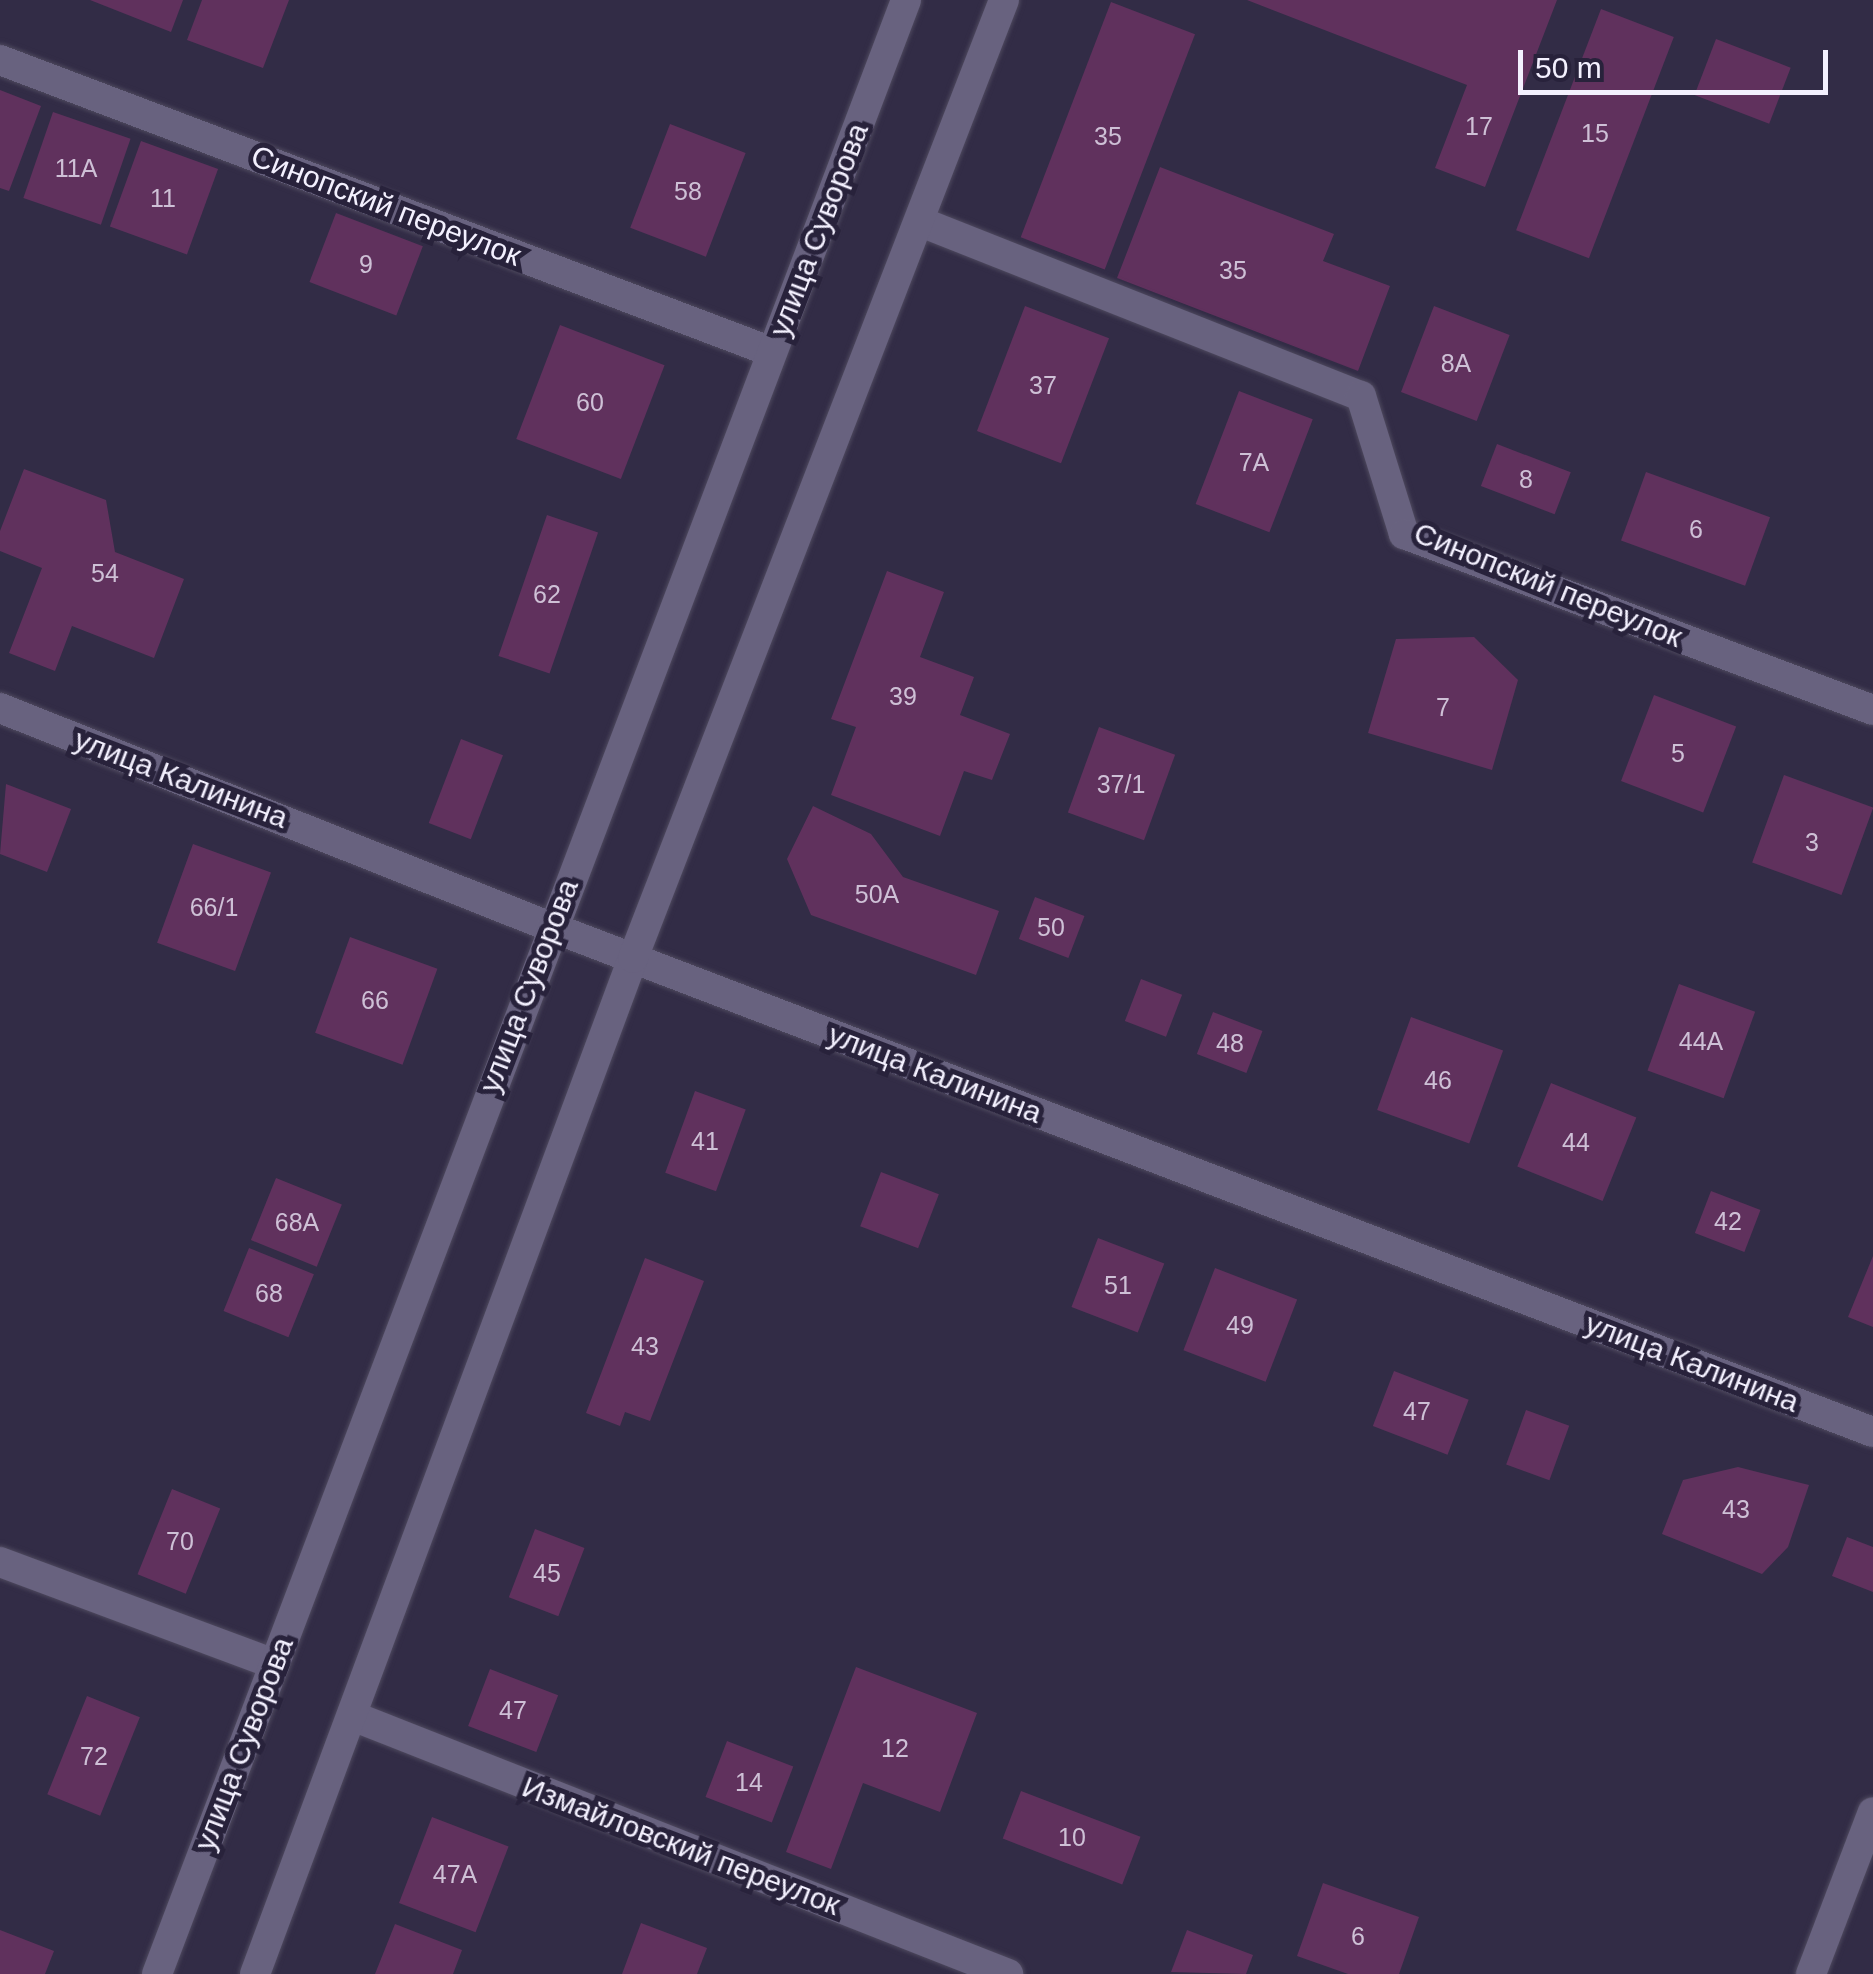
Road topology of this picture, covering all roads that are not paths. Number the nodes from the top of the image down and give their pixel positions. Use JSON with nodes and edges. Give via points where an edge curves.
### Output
{"nodes":[{"id":1,"x":906,"y":0,"type":"edge"},
{"id":2,"x":1004,"y":0,"type":"edge"},
{"id":3,"x":0,"y":60,"type":"edge"},
{"id":4,"x":921,"y":222,"type":"junction"},
{"id":5,"x":772,"y":352,"type":"junction"},
{"id":6,"x":0,"y":708,"type":"edge"},
{"id":7,"x":1873,"y":710,"type":"edge"},
{"id":8,"x":551,"y":927,"type":"junction"},
{"id":9,"x":634,"y":958,"type":"junction"},
{"id":10,"x":1873,"y":1432,"type":"edge"},
{"id":11,"x":0,"y":1562,"type":"edge"},
{"id":12,"x":275,"y":1664,"type":"junction"},
{"id":13,"x":355,"y":1717,"type":"junction"},
{"id":14,"x":1873,"y":1812,"type":"edge"},
{"id":15,"x":156,"y":1974,"type":"edge"},
{"id":16,"x":255,"y":1974,"type":"edge"},
{"id":17,"x":1008,"y":1974,"type":"edge"},
{"id":18,"x":1811,"y":1974,"type":"edge"}],
"edges":[{"from":1,"to":5,"type":"street","name":"улица Суворова"},
{"from":2,"to":4,"type":"street"},
{"from":3,"to":5,"type":"street","name":"Синопский переулок"},
{"from":4,"to":7,"type":"street","name":"Синопский переулок","via":[[1362,396],[1404,534]]},
{"from":4,"to":9,"type":"street"},
{"from":5,"to":8,"type":"street","name":"улица Суворова"},
{"from":6,"to":8,"type":"street","name":"улица Калинина"},
{"from":8,"to":9,"type":"street","name":"улица Калинина"},
{"from":8,"to":12,"type":"street","name":"улица Суворова"},
{"from":9,"to":10,"type":"street","name":"улица Калинина"},
{"from":9,"to":13,"type":"street"},
{"from":11,"to":12,"type":"street"},
{"from":12,"to":15,"type":"street","name":"улица Суворова"},
{"from":13,"to":16,"type":"street"},
{"from":13,"to":17,"type":"street","name":"Измайловский переулок"},
{"from":14,"to":18,"type":"street"}]}
